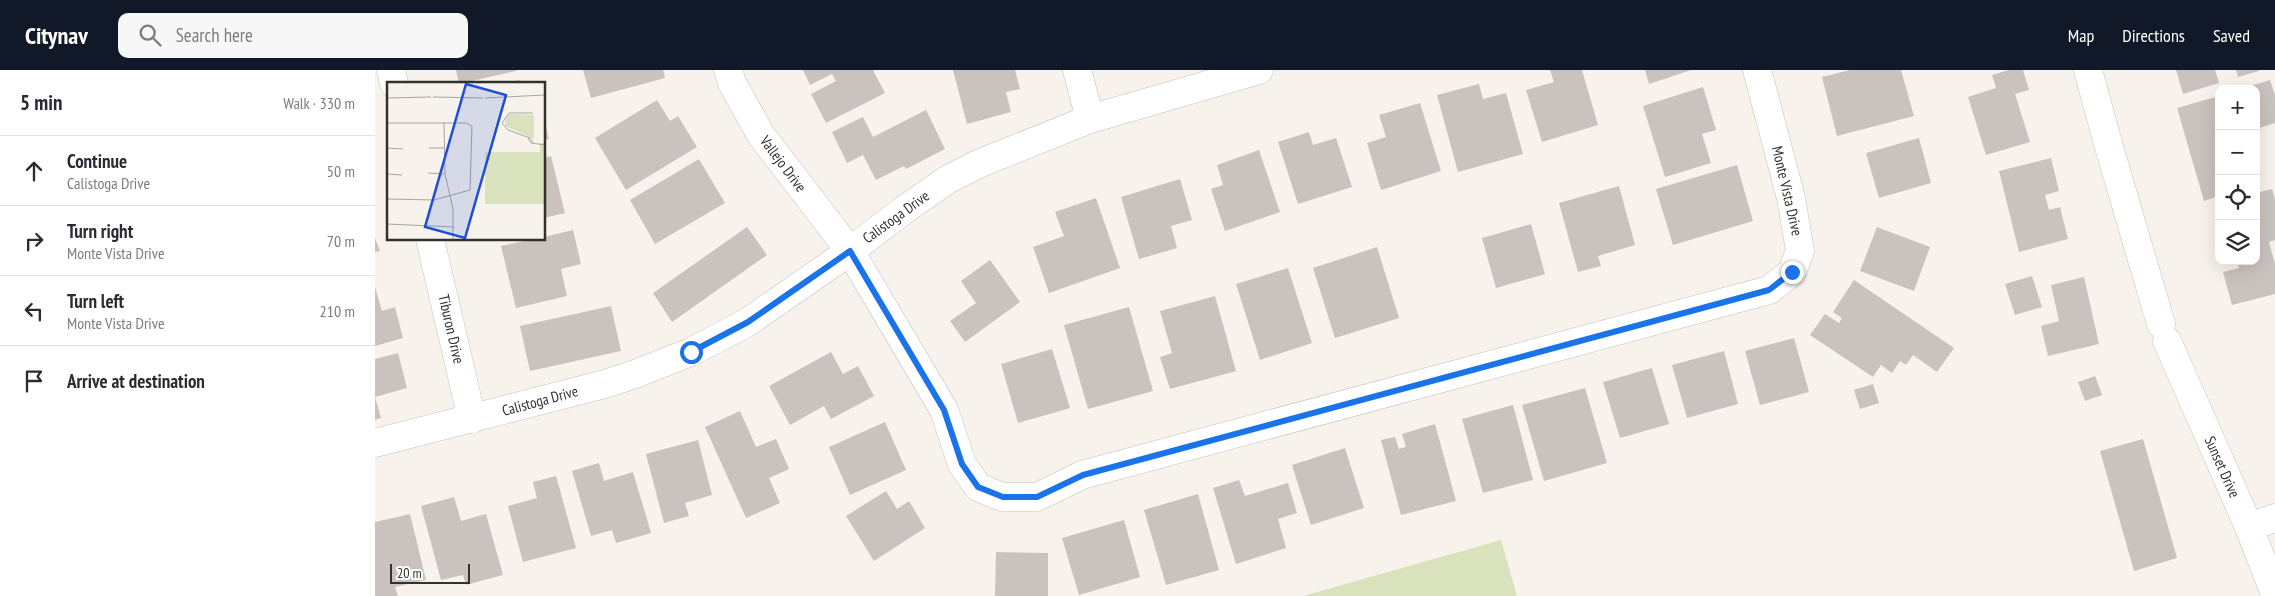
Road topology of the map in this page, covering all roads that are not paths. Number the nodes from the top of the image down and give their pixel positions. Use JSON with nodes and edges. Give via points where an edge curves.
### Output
{"nodes":[{"id":1,"x":728,"y":70,"type":"edge"},
{"id":2,"x":1077,"y":70,"type":"edge"},
{"id":3,"x":1259,"y":70,"type":"edge"},
{"id":4,"x":1757,"y":70,"type":"edge"},
{"id":5,"x":2089,"y":70,"type":"edge"},
{"id":6,"x":1090,"y":119,"type":"junction"},
{"id":7,"x":430,"y":240,"type":"edge"},
{"id":8,"x":850,"y":251,"type":"junction"},
{"id":9,"x":472,"y":419,"type":"junction"},
{"id":10,"x":375,"y":443,"type":"edge"},
{"id":11,"x":2275,"y":518,"type":"edge"},
{"id":12,"x":2249,"y":527,"type":"junction"},
{"id":13,"x":2275,"y":594,"type":"edge"}],
"edges":[{"from":1,"to":8,"type":"street","name":"Vallejo Drive","via":[[761,135]]},
{"from":2,"to":6,"type":"street"},
{"from":3,"to":6,"type":"street","name":"Calistoga Drive"},
{"from":4,"to":8,"type":"street","name":"Monte Vista Drive","via":[[1791,198],[1800,251],[1792,272],[1769,290],[1083,475],[1037,497],[1003,497],[978,487],[962,464],[944,410]]},
{"from":5,"to":12,"type":"street","name":"Sunset Drive","via":[[2164,332]]},
{"from":6,"to":8,"type":"street","name":"Calistoga Drive","via":[[978,164],[947,180]]},
{"from":7,"to":9,"type":"street","name":"Tiburon Drive"},
{"from":8,"to":9,"type":"street","name":"Calistoga Drive","via":[[748,322],[691,352],[605,384]]},
{"from":9,"to":10,"type":"street","name":"Calistoga Drive"},
{"from":11,"to":12,"type":"street"},
{"from":12,"to":13,"type":"street","name":"Sunset Drive"}]}
